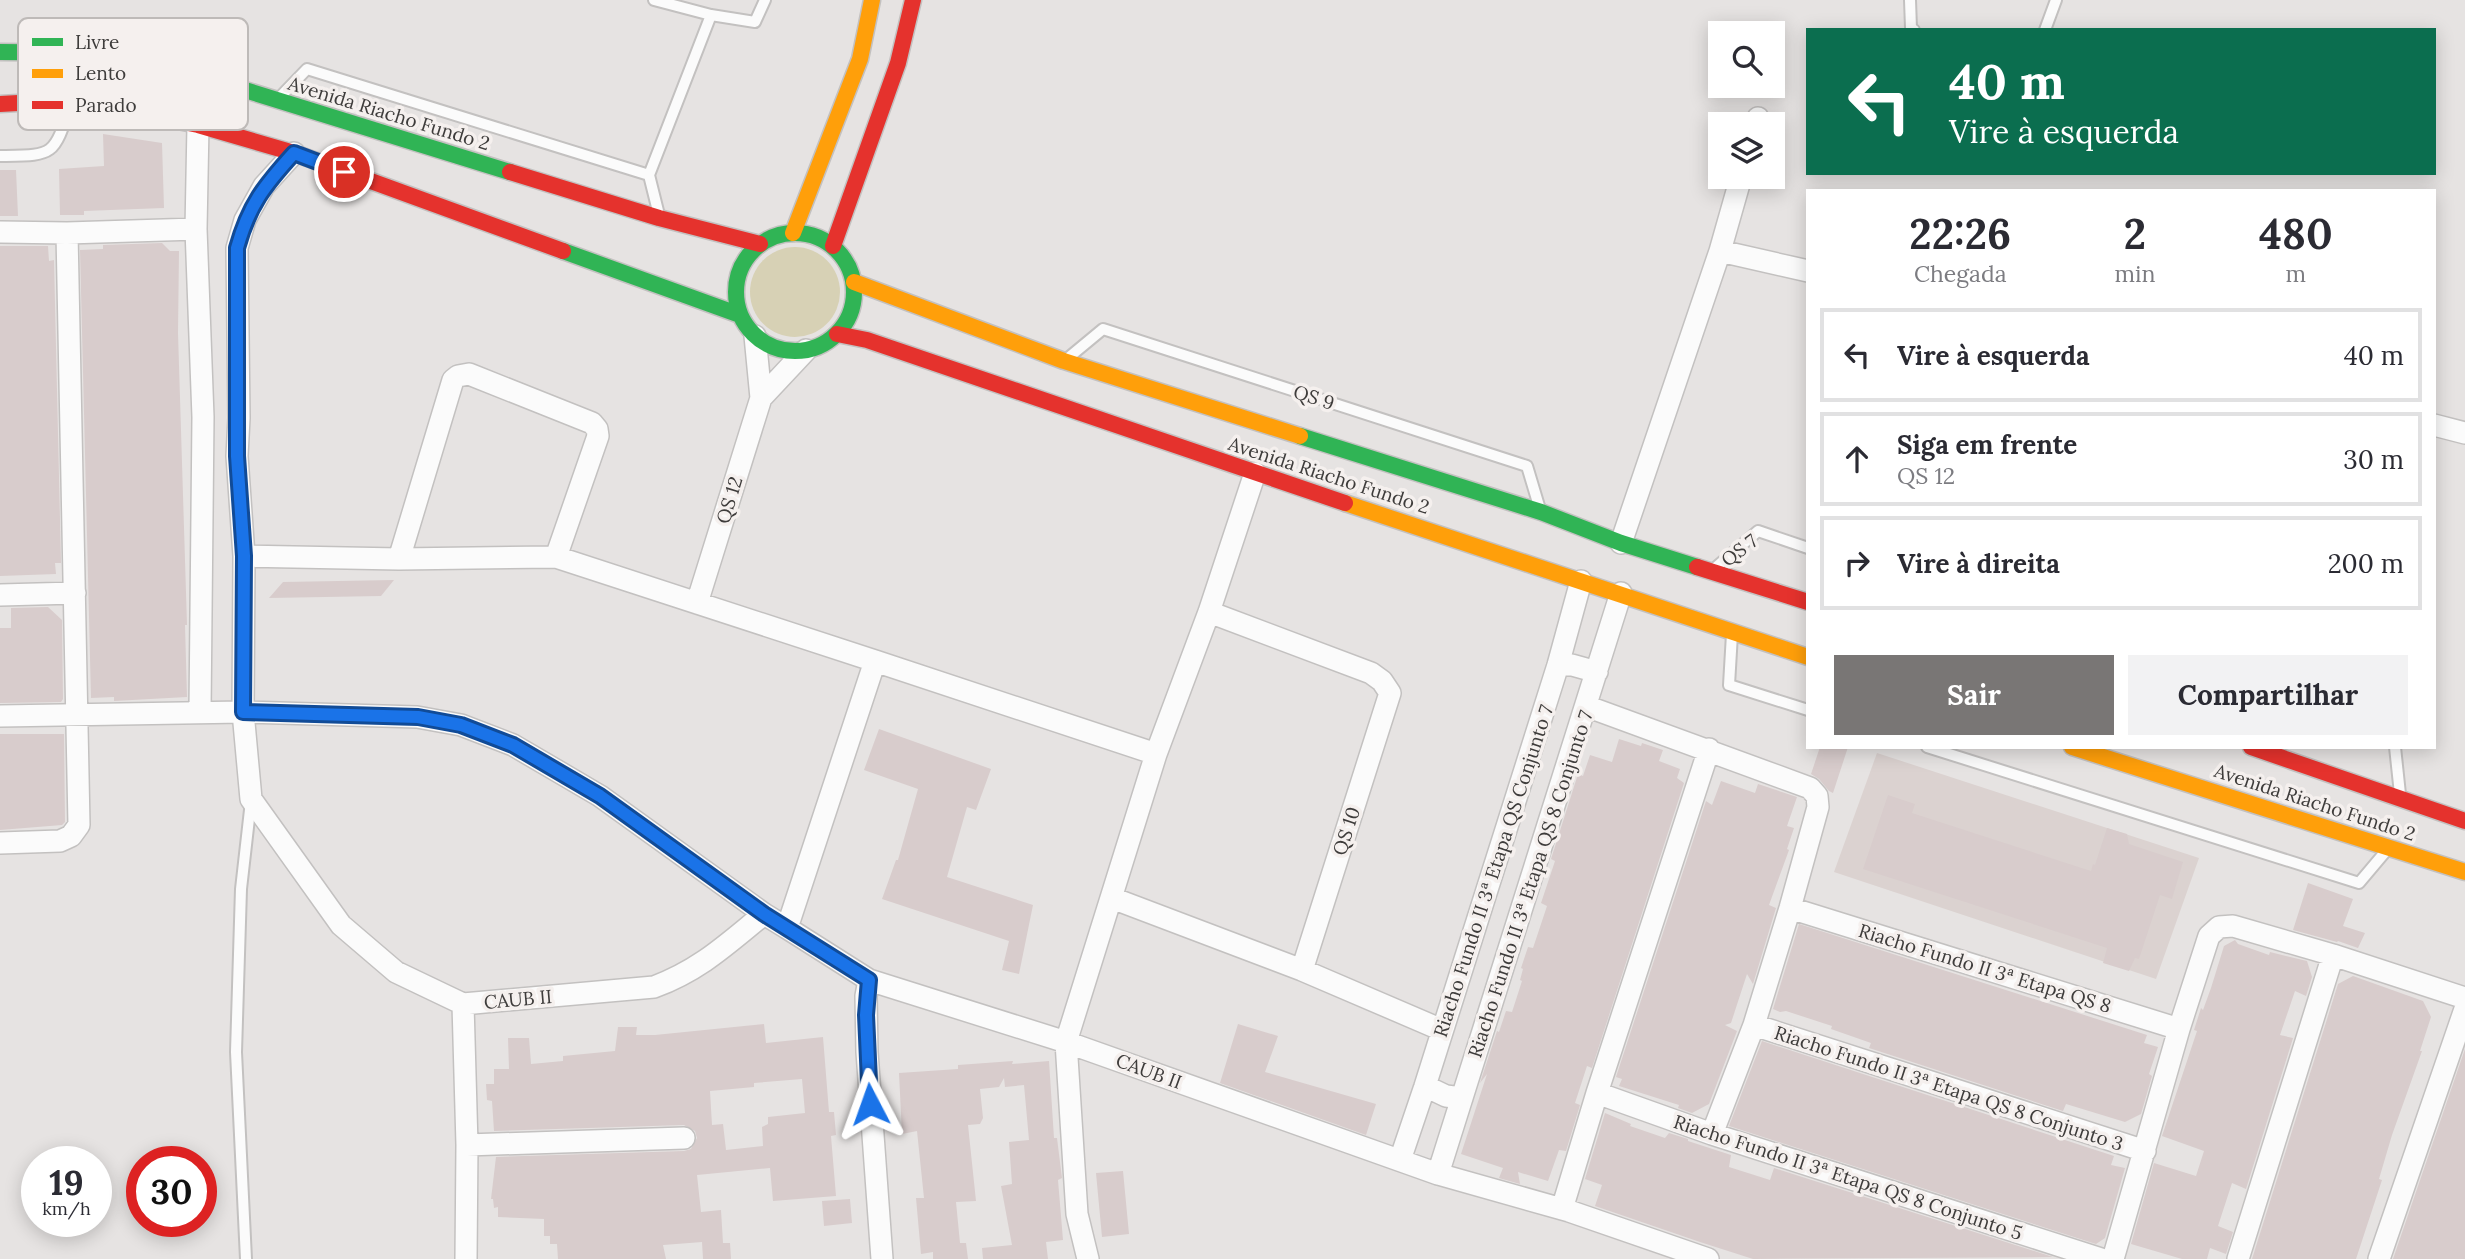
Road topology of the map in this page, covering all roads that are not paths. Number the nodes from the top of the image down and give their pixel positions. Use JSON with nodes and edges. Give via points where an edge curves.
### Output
{"nodes":[{"id":1,"x":654,"y":0,"type":"edge"},
{"id":2,"x":765,"y":0,"type":"edge"},
{"id":3,"x":872,"y":0,"type":"edge"},
{"id":4,"x":912,"y":0,"type":"edge"},
{"id":5,"x":1910,"y":0,"type":"edge"},
{"id":6,"x":2056,"y":0,"type":"edge"},
{"id":7,"x":711,"y":15,"type":"junction"},
{"id":8,"x":1911,"y":28,"type":"edge"},
{"id":9,"x":2046,"y":28,"type":"edge"},
{"id":10,"x":0,"y":52,"type":"edge"},
{"id":11,"x":18,"y":52,"type":"edge"},
{"id":12,"x":248,"y":92,"type":"edge"},
{"id":13,"x":277,"y":101,"type":"junction"},
{"id":14,"x":18,"y":103,"type":"edge"},
{"id":15,"x":0,"y":104,"type":"edge"},
{"id":16,"x":62,"y":130,"type":"edge"},
{"id":17,"x":198,"y":130,"type":"edge"},
{"id":18,"x":215,"y":130,"type":"edge"},
{"id":19,"x":294,"y":153,"type":"junction"},
{"id":20,"x":0,"y":156,"type":"edge"},
{"id":21,"x":649,"y":175,"type":"junction"},
{"id":22,"x":1738,"y":189,"type":"edge"},
{"id":23,"x":659,"y":218,"type":"junction"},
{"id":24,"x":196,"y":229,"type":"junction"},
{"id":25,"x":0,"y":232,"type":"edge"},
{"id":26,"x":67,"y":233,"type":"junction"},
{"id":27,"x":793,"y":233,"type":"junction"},
{"id":28,"x":760,"y":244,"type":"junction"},
{"id":29,"x":833,"y":246,"type":"junction"},
{"id":30,"x":1720,"y":251,"type":"junction"},
{"id":31,"x":1806,"y":271,"type":"edge"},
{"id":32,"x":854,"y":282,"type":"junction"},
{"id":33,"x":740,"y":315,"type":"junction"},
{"id":34,"x":837,"y":334,"type":"junction"},
{"id":35,"x":755,"y":336,"type":"junction"},
{"id":36,"x":806,"y":350,"type":"junction"},
{"id":37,"x":1064,"y":361,"type":"junction"},
{"id":38,"x":761,"y":398,"type":"junction"},
{"id":39,"x":203,"y":417,"type":"junction"},
{"id":40,"x":239,"y":418,"type":"junction"},
{"id":41,"x":2436,"y":426,"type":"edge"},
{"id":42,"x":2465,"y":433,"type":"edge"},
{"id":43,"x":202,"y":451,"type":"junction"},
{"id":44,"x":237,"y":456,"type":"junction"},
{"id":45,"x":1255,"y":473,"type":"junction"},
{"id":46,"x":1541,"y":512,"type":"junction"},
{"id":47,"x":1621,"y":543,"type":"junction"},
{"id":48,"x":1806,"y":547,"type":"edge"},
{"id":49,"x":244,"y":556,"type":"junction"},
{"id":50,"x":556,"y":557,"type":"junction"},
{"id":51,"x":399,"y":559,"type":"junction"},
{"id":52,"x":1711,"y":571,"type":"junction"},
{"id":53,"x":1581,"y":580,"type":"junction"},
{"id":54,"x":75,"y":593,"type":"junction"},
{"id":55,"x":1621,"y":593,"type":"junction"},
{"id":56,"x":0,"y":595,"type":"edge"},
{"id":57,"x":1806,"y":601,"type":"edge"},
{"id":58,"x":696,"y":603,"type":"junction"},
{"id":59,"x":1209,"y":612,"type":"junction"},
{"id":60,"x":1732,"y":631,"type":"junction"},
{"id":61,"x":1806,"y":656,"type":"edge"},
{"id":62,"x":875,"y":661,"type":"junction"},
{"id":63,"x":1558,"y":664,"type":"junction"},
{"id":64,"x":1597,"y":672,"type":"junction"},
{"id":65,"x":1586,"y":706,"type":"junction"},
{"id":66,"x":1806,"y":709,"type":"edge"},
{"id":67,"x":200,"y":711,"type":"junction"},
{"id":68,"x":243,"y":712,"type":"junction"},
{"id":69,"x":75,"y":714,"type":"junction"},
{"id":70,"x":0,"y":716,"type":"edge"},
{"id":71,"x":1709,"y":749,"type":"junction"},
{"id":72,"x":1933,"y":749,"type":"edge"},
{"id":73,"x":2257,"y":749,"type":"edge"},
{"id":74,"x":2395,"y":749,"type":"edge"},
{"id":75,"x":2091,"y":750,"type":"edge"},
{"id":76,"x":1156,"y":754,"type":"junction"},
{"id":77,"x":251,"y":799,"type":"junction"},
{"id":78,"x":2401,"y":800,"type":"junction"},
{"id":79,"x":2465,"y":821,"type":"edge"},
{"id":80,"x":0,"y":843,"type":"edge"},
{"id":81,"x":2389,"y":848,"type":"junction"},
{"id":82,"x":2465,"y":872,"type":"edge"},
{"id":83,"x":1112,"y":898,"type":"junction"},
{"id":84,"x":1790,"y":908,"type":"junction"},
{"id":85,"x":764,"y":914,"type":"junction"},
{"id":86,"x":787,"y":928,"type":"junction"},
{"id":87,"x":2333,"y":955,"type":"junction"},
{"id":88,"x":1302,"y":970,"type":"junction"},
{"id":89,"x":869,"y":980,"type":"junction"},
{"id":90,"x":2465,"y":998,"type":"edge"},
{"id":91,"x":463,"y":1004,"type":"junction"},
{"id":92,"x":2465,"y":1009,"type":"edge"},
{"id":93,"x":1754,"y":1025,"type":"junction"},
{"id":94,"x":2179,"y":1029,"type":"junction"},
{"id":95,"x":1442,"y":1030,"type":"junction"},
{"id":96,"x":1066,"y":1042,"type":"junction"},
{"id":97,"x":1425,"y":1086,"type":"junction"},
{"id":98,"x":1597,"y":1093,"type":"junction"},
{"id":99,"x":1462,"y":1098,"type":"junction"},
{"id":100,"x":1712,"y":1134,"type":"junction"},
{"id":101,"x":684,"y":1138,"type":"dead end"},
{"id":102,"x":467,"y":1145,"type":"junction"},
{"id":103,"x":2145,"y":1151,"type":"junction"},
{"id":104,"x":1399,"y":1160,"type":"junction"},
{"id":105,"x":1438,"y":1174,"type":"junction"},
{"id":106,"x":1562,"y":1209,"type":"junction"},
{"id":107,"x":246,"y":1259,"type":"edge"},
{"id":108,"x":466,"y":1259,"type":"edge"},
{"id":109,"x":882,"y":1259,"type":"edge"},
{"id":110,"x":1088,"y":1259,"type":"edge"},
{"id":111,"x":1709,"y":1259,"type":"edge"},
{"id":112,"x":2101,"y":1259,"type":"edge"},
{"id":113,"x":2113,"y":1259,"type":"edge"},
{"id":114,"x":2238,"y":1259,"type":"edge"},
{"id":115,"x":2379,"y":1259,"type":"edge"}],
"edges":[{"from":1,"to":7,"type":"lane"},
{"from":2,"to":7,"type":"lane","via":[[755,22]]},
{"from":3,"to":27,"type":"main road","via":[[860,59]]},
{"from":4,"to":29,"type":"main road","via":[[898,63]]},
{"from":5,"to":8,"type":"lane"},
{"from":6,"to":9,"type":"lane"},
{"from":7,"to":21,"type":"lane"},
{"from":10,"to":11,"type":"main road","name":"Avenida Riacho Fundo 2"},
{"from":12,"to":13,"type":"main road","name":"Avenida Riacho Fundo 2"},
{"from":13,"to":21,"type":"lane","via":[[307,69]]},
{"from":13,"to":23,"type":"main road","name":"Avenida Riacho Fundo 2"},
{"from":14,"to":15,"type":"main road"},
{"from":16,"to":20,"type":"lane","via":[[51,150],[34,156]]},
{"from":17,"to":24,"type":"street"},
{"from":18,"to":19,"type":"main road"},
{"from":19,"to":33,"type":"main road"},
{"from":19,"to":40,"type":"street","via":[[264,186],[245,219],[237,248]]},
{"from":21,"to":23,"type":"lane"},
{"from":22,"to":30,"type":"street"},
{"from":23,"to":28,"type":"main road","name":"Avenida Riacho Fundo 2"},
{"from":24,"to":26,"type":"street"},
{"from":24,"to":39,"type":"street"},
{"from":25,"to":26,"type":"street"},
{"from":26,"to":54,"type":"street"},
{"from":27,"to":28,"type":"main road"},
{"from":27,"to":29,"type":"main road"},
{"from":28,"to":33,"type":"main road","via":[[738,276]]},
{"from":29,"to":32,"type":"main road","via":[[850,268]]},
{"from":30,"to":31,"type":"street"},
{"from":30,"to":47,"type":"street"},
{"from":32,"to":34,"type":"main road","via":[[854,301]]},
{"from":32,"to":37,"type":"main road","name":"Avenida Riacho Fundo 2"},
{"from":33,"to":35,"type":"main road"},
{"from":34,"to":36,"type":"main road"},
{"from":34,"to":45,"type":"main road","name":"Avenida Riacho Fundo 2","via":[[867,340]]},
{"from":35,"to":36,"type":"main road","via":[[788,351]]},
{"from":35,"to":38,"type":"street","name":"QS 12"},
{"from":36,"to":38,"type":"street","name":"QS 12"},
{"from":37,"to":46,"type":"main road","name":"Avenida Riacho Fundo 2"},
{"from":37,"to":46,"type":"lane","name":"QS 9","via":[[1103,329],[1527,466]]},
{"from":38,"to":58,"type":"street","name":"QS 12"},
{"from":39,"to":40,"type":"street","via":[[214,422]]},
{"from":39,"to":43,"type":"street"},
{"from":40,"to":44,"type":"street"},
{"from":41,"to":42,"type":"street"},
{"from":43,"to":44,"type":"street"},
{"from":43,"to":67,"type":"street"},
{"from":44,"to":49,"type":"street"},
{"from":45,"to":53,"type":"main road","name":"Avenida Riacho Fundo 2"},
{"from":45,"to":59,"type":"street"},
{"from":46,"to":47,"type":"main road","name":"Avenida Riacho Fundo 2"},
{"from":47,"to":52,"type":"main road","name":"Avenida Riacho Fundo 2"},
{"from":48,"to":52,"type":"lane","name":"QS 7","via":[[1758,531]]},
{"from":49,"to":51,"type":"street"},
{"from":49,"to":68,"type":"street"},
{"from":50,"to":51,"type":"street"},
{"from":50,"to":51,"type":"street","via":[[597,429],[592,423],[468,374],[453,380]]},
{"from":50,"to":58,"type":"street"},
{"from":52,"to":57,"type":"main road","name":"Avenida Riacho Fundo 2"},
{"from":53,"to":55,"type":"main road","name":"Avenida Riacho Fundo 2"},
{"from":53,"to":63,"type":"street","name":"Riacho Fundo II 3ª Etapa QS Conjunto 7"},
{"from":54,"to":56,"type":"street"},
{"from":54,"to":69,"type":"street"},
{"from":55,"to":60,"type":"main road","name":"Avenida Riacho Fundo 2"},
{"from":55,"to":64,"type":"street","name":"Riacho Fundo II 3ª Etapa QS 8 Conjunto 7"},
{"from":58,"to":62,"type":"street"},
{"from":59,"to":76,"type":"street"},
{"from":59,"to":88,"type":"street","name":"QS 10","via":[[1371,673],[1390,693]]},
{"from":60,"to":61,"type":"main road","name":"Avenida Riacho Fundo 2"},
{"from":60,"to":66,"type":"lane","via":[[1729,685]]},
{"from":62,"to":76,"type":"street"},
{"from":62,"to":86,"type":"street"},
{"from":63,"to":64,"type":"street"},
{"from":63,"to":95,"type":"street","name":"Riacho Fundo II 3ª Etapa QS Conjunto 7"},
{"from":64,"to":65,"type":"street","name":"Riacho Fundo II 3ª Etapa QS 8 Conjunto 7"},
{"from":65,"to":71,"type":"street"},
{"from":65,"to":99,"type":"street","name":"Riacho Fundo II 3ª Etapa QS 8 Conjunto 7"},
{"from":67,"to":68,"type":"street"},
{"from":67,"to":69,"type":"street"},
{"from":68,"to":77,"type":"street"},
{"from":68,"to":85,"type":"street","via":[[418,717],[461,725],[513,745],[600,796]]},
{"from":69,"to":70,"type":"street"},
{"from":69,"to":80,"type":"street","via":[[79,825],[60,841]]},
{"from":71,"to":84,"type":"street","via":[[1810,788],[1817,796],[1818,807]]},
{"from":71,"to":98,"type":"street"},
{"from":72,"to":81,"type":"lane","via":[[2359,883]]},
{"from":73,"to":78,"type":"main road","name":"Avenida Riacho Fundo 2"},
{"from":74,"to":78,"type":"lane"},
{"from":75,"to":81,"type":"main road","name":"Avenida Riacho Fundo 2"},
{"from":76,"to":83,"type":"street"},
{"from":77,"to":91,"type":"street","via":[[341,925],[396,972]]},
{"from":77,"to":107,"type":"lane","via":[[241,888],[236,1052]]},
{"from":78,"to":79,"type":"main road","name":"Avenida Riacho Fundo 2"},
{"from":81,"to":82,"type":"main road","name":"Avenida Riacho Fundo 2"},
{"from":83,"to":88,"type":"street"},
{"from":83,"to":96,"type":"street"},
{"from":84,"to":93,"type":"street"},
{"from":84,"to":94,"type":"street","name":"Riacho Fundo II 3ª Etapa QS 8"},
{"from":85,"to":86,"type":"street"},
{"from":85,"to":91,"type":"street","name":"CAUB II","via":[[708,960],[654,987]]},
{"from":86,"to":89,"type":"street","name":"CAUB II"},
{"from":87,"to":90,"type":"street"},
{"from":87,"to":94,"type":"street","via":[[2233,926],[2218,927],[2209,936]]},
{"from":87,"to":114,"type":"street"},
{"from":88,"to":95,"type":"street"},
{"from":89,"to":96,"type":"street","name":"CAUB II"},
{"from":89,"to":109,"type":"street","via":[[867,1052]]},
{"from":91,"to":102,"type":"street","name":"CAUB II"},
{"from":92,"to":115,"type":"street"},
{"from":93,"to":100,"type":"street"},
{"from":93,"to":103,"type":"street","name":"Riacho Fundo II 3ª Etapa QS 8 Conjunto 3"},
{"from":94,"to":103,"type":"street"},
{"from":95,"to":97,"type":"street","name":"Riacho Fundo II 3ª Etapa QS Conjunto 7"},
{"from":96,"to":104,"type":"street","name":"CAUB II"},
{"from":96,"to":110,"type":"street","via":[[1077,1214]]},
{"from":97,"to":99,"type":"street"},
{"from":97,"to":104,"type":"street","name":"Riacho Fundo II 3ª Etapa QS Conjunto 7"},
{"from":98,"to":100,"type":"street","name":"Riacho Fundo II 3ª Etapa QS 8 Conjunto 5"},
{"from":98,"to":106,"type":"street"},
{"from":99,"to":105,"type":"street","name":"Riacho Fundo II 3ª Etapa QS 8 Conjunto 7"},
{"from":100,"to":112,"type":"street","name":"Riacho Fundo II 3ª Etapa QS 8 Conjunto 5"},
{"from":101,"to":102,"type":"street"},
{"from":102,"to":108,"type":"street","name":"CAUB II"},
{"from":103,"to":113,"type":"street"},
{"from":104,"to":105,"type":"street","name":"CAUB II"},
{"from":105,"to":106,"type":"street","name":"CAUB II"},
{"from":106,"to":111,"type":"street"}]}
